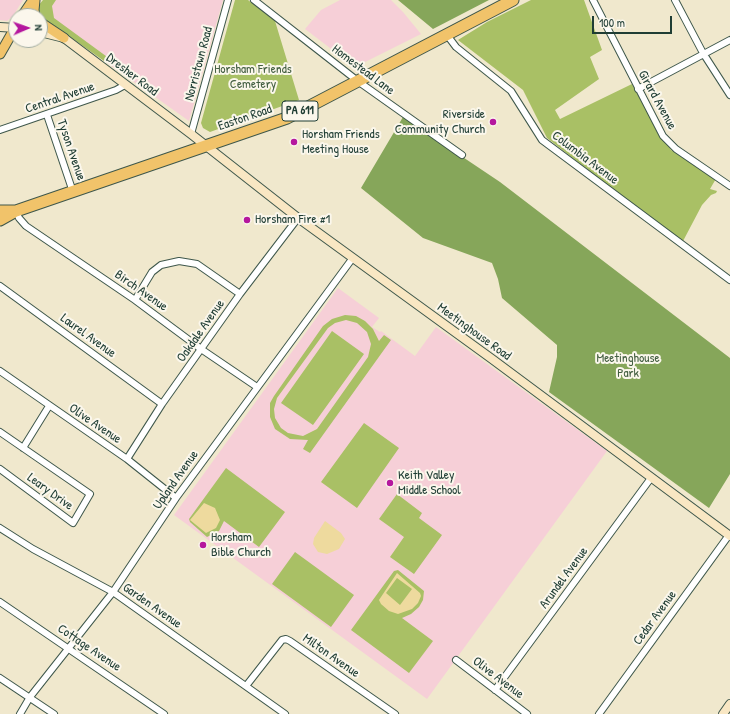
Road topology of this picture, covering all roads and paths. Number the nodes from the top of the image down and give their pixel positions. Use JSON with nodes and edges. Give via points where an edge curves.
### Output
{"nodes":[{"id":1,"x":228,"y":0,"type":"edge"},
{"id":2,"x":254,"y":0,"type":"edge"},
{"id":3,"x":513,"y":0,"type":"edge"},
{"id":4,"x":593,"y":0,"type":"edge"},
{"id":5,"x":675,"y":0,"type":"edge"},
{"id":6,"x":48,"y":27,"type":"edge"},
{"id":7,"x":48,"y":34,"type":"edge"},
{"id":8,"x":447,"y":36,"type":"junction"},
{"id":9,"x":64,"y":38,"type":"junction"},
{"id":10,"x":8,"y":40,"type":"edge"},
{"id":11,"x":730,"y":40,"type":"edge"},
{"id":12,"x":1,"y":51,"type":"edge"},
{"id":13,"x":703,"y":53,"type":"junction"},
{"id":14,"x":359,"y":82,"type":"junction"},
{"id":15,"x":125,"y":85,"type":"junction"},
{"id":16,"x":638,"y":89,"type":"junction"},
{"id":17,"x":730,"y":95,"type":"edge"},
{"id":18,"x":47,"y":115,"type":"junction"},
{"id":19,"x":0,"y":130,"type":"edge"},
{"id":20,"x":191,"y":134,"type":"junction"},
{"id":21,"x":205,"y":146,"type":"junction"},
{"id":22,"x":462,"y":155,"type":"dead end"},
{"id":23,"x":730,"y":186,"type":"edge"},
{"id":24,"x":74,"y":192,"type":"junction"},
{"id":25,"x":0,"y":211,"type":"edge"},
{"id":26,"x":16,"y":211,"type":"junction"},
{"id":27,"x":298,"y":218,"type":"junction"},
{"id":28,"x":0,"y":220,"type":"edge"},
{"id":29,"x":352,"y":259,"type":"junction"},
{"id":30,"x":730,"y":280,"type":"edge"},
{"id":31,"x":0,"y":287,"type":"edge"},
{"id":32,"x":240,"y":294,"type":"junction"},
{"id":33,"x":135,"y":300,"type":"junction"},
{"id":34,"x":201,"y":349,"type":"junction"},
{"id":35,"x":0,"y":371,"type":"edge"},
{"id":36,"x":257,"y":387,"type":"junction"},
{"id":37,"x":162,"y":404,"type":"junction"},
{"id":38,"x":49,"y":406,"type":"junction"},
{"id":39,"x":0,"y":432,"type":"edge"},
{"id":40,"x":23,"y":448,"type":"junction"},
{"id":41,"x":127,"y":459,"type":"junction"},
{"id":42,"x":0,"y":469,"type":"edge"},
{"id":43,"x":651,"y":478,"type":"junction"},
{"id":44,"x":176,"y":498,"type":"junction"},
{"id":45,"x":0,"y":528,"type":"edge"},
{"id":46,"x":730,"y":536,"type":"edge"},
{"id":47,"x":113,"y":592,"type":"junction"},
{"id":48,"x":0,"y":602,"type":"edge"},
{"id":49,"x":70,"y":648,"type":"junction"},
{"id":50,"x":456,"y":660,"type":"dead end"},
{"id":51,"x":0,"y":678,"type":"edge"},
{"id":52,"x":246,"y":686,"type":"junction"},
{"id":53,"x":495,"y":690,"type":"junction"},
{"id":54,"x":30,"y":697,"type":"junction"},
{"id":55,"x":730,"y":704,"type":"edge"},
{"id":56,"x":20,"y":714,"type":"edge"},
{"id":57,"x":54,"y":714,"type":"edge"},
{"id":58,"x":164,"y":714,"type":"edge"},
{"id":59,"x":285,"y":714,"type":"edge"},
{"id":60,"x":395,"y":714,"type":"edge"},
{"id":61,"x":527,"y":714,"type":"edge"},
{"id":62,"x":599,"y":714,"type":"edge"},
{"id":63,"x":723,"y":714,"type":"edge"}],
"edges":[{"from":1,"to":20,"type":"street","name":"Norristown Road"},
{"from":2,"to":14,"type":"street","name":"Homestead Lane"},
{"from":3,"to":8,"type":"highway","name":"Easton Road","number":"PA 611"},
{"from":4,"to":16,"type":"street","name":"Girard Avenue"},
{"from":5,"to":13,"type":"street"},
{"from":6,"to":9,"type":"main road"},
{"from":7,"to":9,"type":"street","name":"Dresher Road"},
{"from":8,"to":14,"type":"highway","name":"Easton Road","number":"PA 611"},
{"from":8,"to":30,"type":"street","name":"Columbia Avenue","via":[[456,47],[511,91],[542,140]]},
{"from":9,"to":15,"type":"street","name":"Dresher Road"},
{"from":10,"to":12,"type":"main road"},
{"from":11,"to":13,"type":"street"},
{"from":13,"to":16,"type":"street"},
{"from":13,"to":17,"type":"street"},
{"from":14,"to":21,"type":"highway","name":"Easton Road","number":"PA 611","via":[[288,118]]},
{"from":14,"to":22,"type":"street","name":"Homestead Lane"},
{"from":15,"to":18,"type":"street","name":"Central Avenue"},
{"from":15,"to":20,"type":"street","name":"Dresher Road"},
{"from":16,"to":23,"type":"street","name":"Girard Avenue","via":[[669,142]]},
{"from":18,"to":19,"type":"street","name":"Central Avenue"},
{"from":18,"to":24,"type":"street","name":"Tyson Avenue"},
{"from":20,"to":21,"type":"street","name":"Dresher Road"},
{"from":21,"to":24,"type":"highway","name":"Easton Road","number":"PA 611"},
{"from":21,"to":27,"type":"street","name":"Meetinghouse Road"},
{"from":24,"to":26,"type":"highway","name":"Easton Road","number":"PA 611"},
{"from":25,"to":26,"type":"highway","name":"Easton Road","number":"PA 611"},
{"from":26,"to":28,"type":"highway","name":"Easton Road","number":"PA 611"},
{"from":26,"to":33,"type":"street","name":"Birch Avenue","via":[[26,226]]},
{"from":27,"to":29,"type":"street","name":"Meetinghouse Road"},
{"from":27,"to":32,"type":"street","name":"Oakdale Avenue"},
{"from":29,"to":36,"type":"street","name":"Upland Avenue"},
{"from":29,"to":43,"type":"street","name":"Meetinghouse Road","via":[[492,359]]},
{"from":31,"to":37,"type":"street","name":"Laurel Avenue"},
{"from":32,"to":33,"type":"street","via":[[197,264],[179,261],[161,265],[152,272]]},
{"from":32,"to":34,"type":"street","name":"Oakdale Avenue"},
{"from":33,"to":34,"type":"street","name":"Birch Avenue"},
{"from":34,"to":36,"type":"street","name":"Birch Avenue"},
{"from":34,"to":37,"type":"street","name":"Oakdale Avenue"},
{"from":35,"to":38,"type":"street","name":"Olive Avenue"},
{"from":36,"to":44,"type":"street","name":"Upland Avenue"},
{"from":37,"to":41,"type":"street","name":"Oakdale Avenue"},
{"from":38,"to":40,"type":"street"},
{"from":38,"to":41,"type":"street","name":"Olive Avenue"},
{"from":39,"to":40,"type":"street","name":"Leary Drive"},
{"from":40,"to":42,"type":"street","name":"Leary Drive","via":[[90,494],[73,523]]},
{"from":41,"to":44,"type":"street","name":"Olive Avenue"},
{"from":43,"to":46,"type":"street","name":"Meetinghouse Road"},
{"from":43,"to":53,"type":"street","name":"Arundel Avenue"},
{"from":44,"to":47,"type":"street","name":"Upland Avenue"},
{"from":45,"to":47,"type":"street","name":"Garden Avenue","via":[[33,550]]},
{"from":46,"to":62,"type":"street","name":"Cedar Avenue"},
{"from":47,"to":49,"type":"street","name":"Upland Avenue"},
{"from":47,"to":52,"type":"street","name":"Garden Avenue"},
{"from":48,"to":49,"type":"street","name":"Cottage Avenue"},
{"from":49,"to":54,"type":"street","name":"Upland Avenue"},
{"from":49,"to":58,"type":"street","name":"Cottage Avenue"},
{"from":50,"to":53,"type":"street","name":"Olive Avenue"},
{"from":51,"to":54,"type":"street"},
{"from":52,"to":59,"type":"street","name":"Garden Avenue"},
{"from":52,"to":60,"type":"street","name":"Milton Avenue","via":[[282,640],[286,640]]},
{"from":53,"to":61,"type":"street","name":"Olive Avenue"},
{"from":54,"to":56,"type":"street","name":"Upland Avenue"},
{"from":54,"to":57,"type":"street"},
{"from":55,"to":63,"type":"street"}]}
